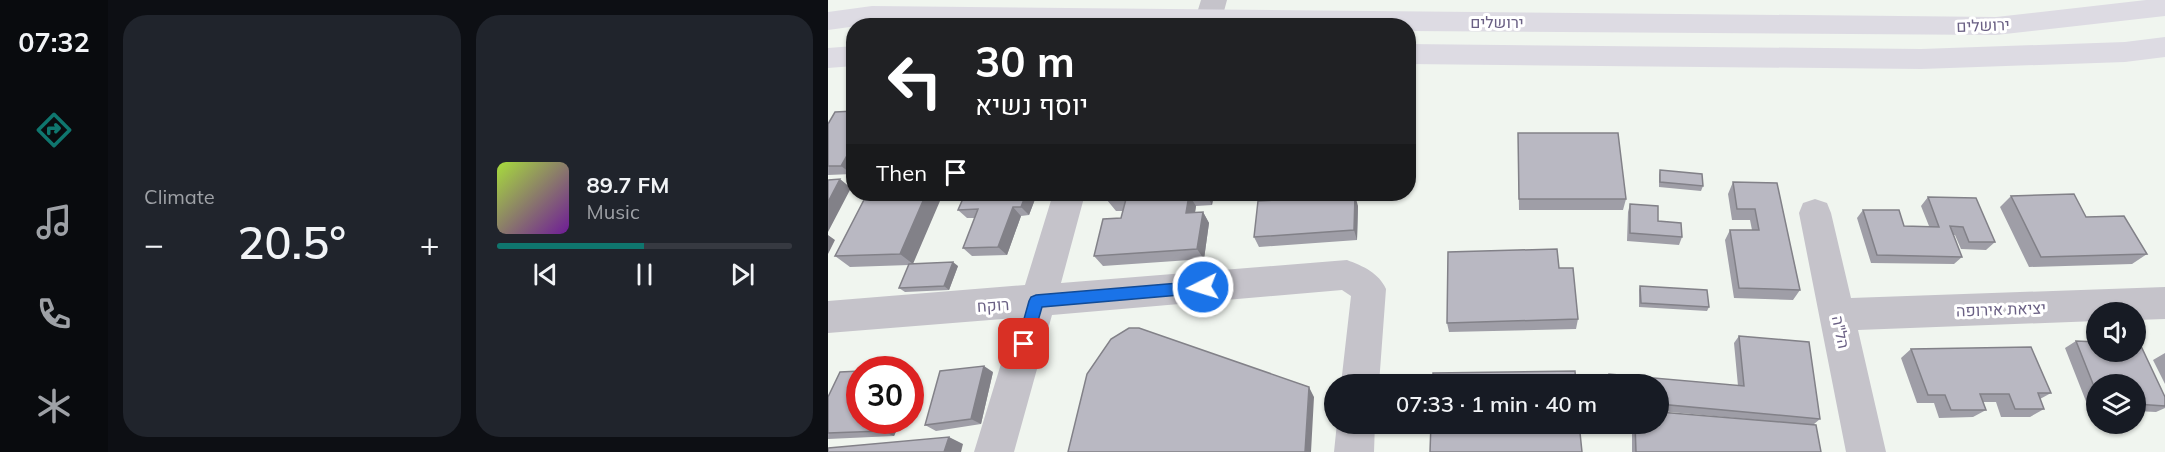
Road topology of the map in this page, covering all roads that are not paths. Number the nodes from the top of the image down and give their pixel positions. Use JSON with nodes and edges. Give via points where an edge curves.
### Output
{"nodes":[{"id":1,"x":1173,"y":0,"type":"edge"},
{"id":2,"x":1245,"y":0,"type":"edge"},
{"id":3,"x":2165,"y":7,"type":"edge"},
{"id":4,"x":1209,"y":15,"type":"edge"},
{"id":5,"x":850,"y":18,"type":"edge"},
{"id":6,"x":1056,"y":18,"type":"edge"},
{"id":7,"x":1121,"y":18,"type":"edge"},
{"id":8,"x":1141,"y":18,"type":"edge"},
{"id":9,"x":1254,"y":18,"type":"edge"},
{"id":10,"x":1289,"y":18,"type":"edge"},
{"id":11,"x":846,"y":19,"type":"edge"},
{"id":12,"x":828,"y":21,"type":"edge"},
{"id":13,"x":1416,"y":22,"type":"edge"},
{"id":14,"x":2165,"y":47,"type":"edge"},
{"id":15,"x":1416,"y":54,"type":"edge"},
{"id":16,"x":846,"y":57,"type":"edge"},
{"id":17,"x":828,"y":58,"type":"edge"},
{"id":18,"x":1067,"y":201,"type":"edge"},
{"id":19,"x":1815,"y":213,"type":"dead end"},
{"id":20,"x":1036,"y":301,"type":"junction"},
{"id":21,"x":2165,"y":303,"type":"edge"},
{"id":22,"x":1837,"y":315,"type":"junction"},
{"id":23,"x":828,"y":317,"type":"edge"},
{"id":24,"x":1361,"y":374,"type":"edge"},
{"id":25,"x":1355,"y":434,"type":"edge"},
{"id":26,"x":994,"y":452,"type":"edge"},
{"id":27,"x":1354,"y":452,"type":"edge"},
{"id":28,"x":1866,"y":452,"type":"edge"}],
"edges":[{"from":1,"to":7,"type":"highway"},
{"from":2,"to":10,"type":"highway"},
{"from":3,"to":13,"type":"highway","name":"ירושלים","via":[[1996,26]]},
{"from":4,"to":8,"type":"highway","name":"ירושלים"},
{"from":4,"to":9,"type":"highway","name":"ירושלים"},
{"from":5,"to":6,"type":"highway","name":"ירושלים"},
{"from":11,"to":12,"type":"highway","name":"ירושלים"},
{"from":14,"to":15,"type":"highway","name":"ירושלים","via":[[2126,52],[1921,59]]},
{"from":16,"to":17,"type":"highway"},
{"from":18,"to":20,"type":"street"},
{"from":19,"to":22,"type":"street","name":"הל\"ה"},
{"from":20,"to":23,"type":"street","name":"רוקח"},
{"from":20,"to":24,"type":"street","name":"רוקח","via":[[1347,275],[1369,289]]},
{"from":20,"to":26,"type":"street"},
{"from":21,"to":22,"type":"street","name":"יציאת אירופה"},
{"from":22,"to":28,"type":"street","name":"הל\"ה"},
{"from":25,"to":27,"type":"street"}]}
